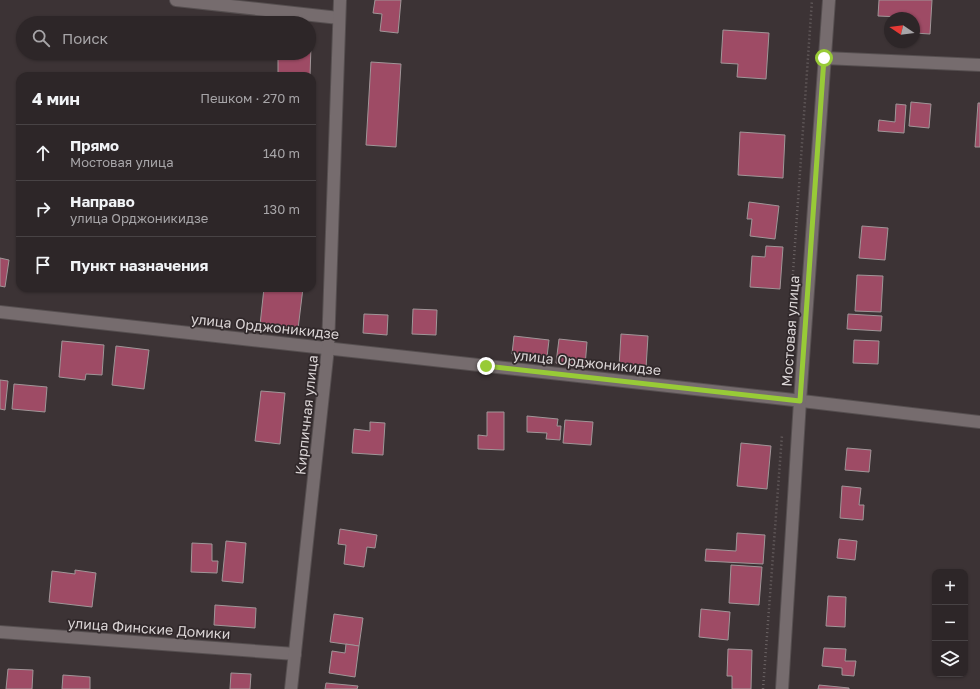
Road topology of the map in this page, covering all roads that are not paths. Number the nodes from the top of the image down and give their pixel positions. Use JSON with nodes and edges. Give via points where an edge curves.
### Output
{"nodes":[{"id":1,"x":176,"y":0,"type":"edge"},
{"id":2,"x":340,"y":0,"type":"edge"},
{"id":3,"x":829,"y":0,"type":"edge"},
{"id":4,"x":339,"y":18,"type":"junction"},
{"id":5,"x":824,"y":58,"type":"junction"},
{"id":6,"x":980,"y":65,"type":"edge"},
{"id":7,"x":0,"y":312,"type":"edge"},
{"id":8,"x":328,"y":348,"type":"junction"},
{"id":9,"x":800,"y":401,"type":"junction"},
{"id":10,"x":980,"y":422,"type":"edge"},
{"id":11,"x":0,"y":632,"type":"edge"},
{"id":12,"x":295,"y":654,"type":"junction"},
{"id":13,"x":292,"y":689,"type":"edge"},
{"id":14,"x":782,"y":689,"type":"edge"}],
"edges":[{"from":1,"to":4,"type":"street"},
{"from":2,"to":4,"type":"street","name":"Кирпичная улица"},
{"from":3,"to":5,"type":"street","name":"Мостовая улица"},
{"from":4,"to":8,"type":"street","name":"Кирпичная улица"},
{"from":5,"to":6,"type":"street"},
{"from":5,"to":9,"type":"street","name":"Мостовая улица"},
{"from":7,"to":8,"type":"street","name":"улица Орджоникидзе"},
{"from":8,"to":9,"type":"street","name":"улица Орджоникидзе"},
{"from":8,"to":12,"type":"street","name":"Кирпичная улица"},
{"from":9,"to":10,"type":"street","name":"улица Орджоникидзе"},
{"from":9,"to":14,"type":"street","name":"Мостовая улица"},
{"from":11,"to":12,"type":"street","name":"улица Финские Домики"},
{"from":12,"to":13,"type":"street","name":"Кирпичная улица"}]}
